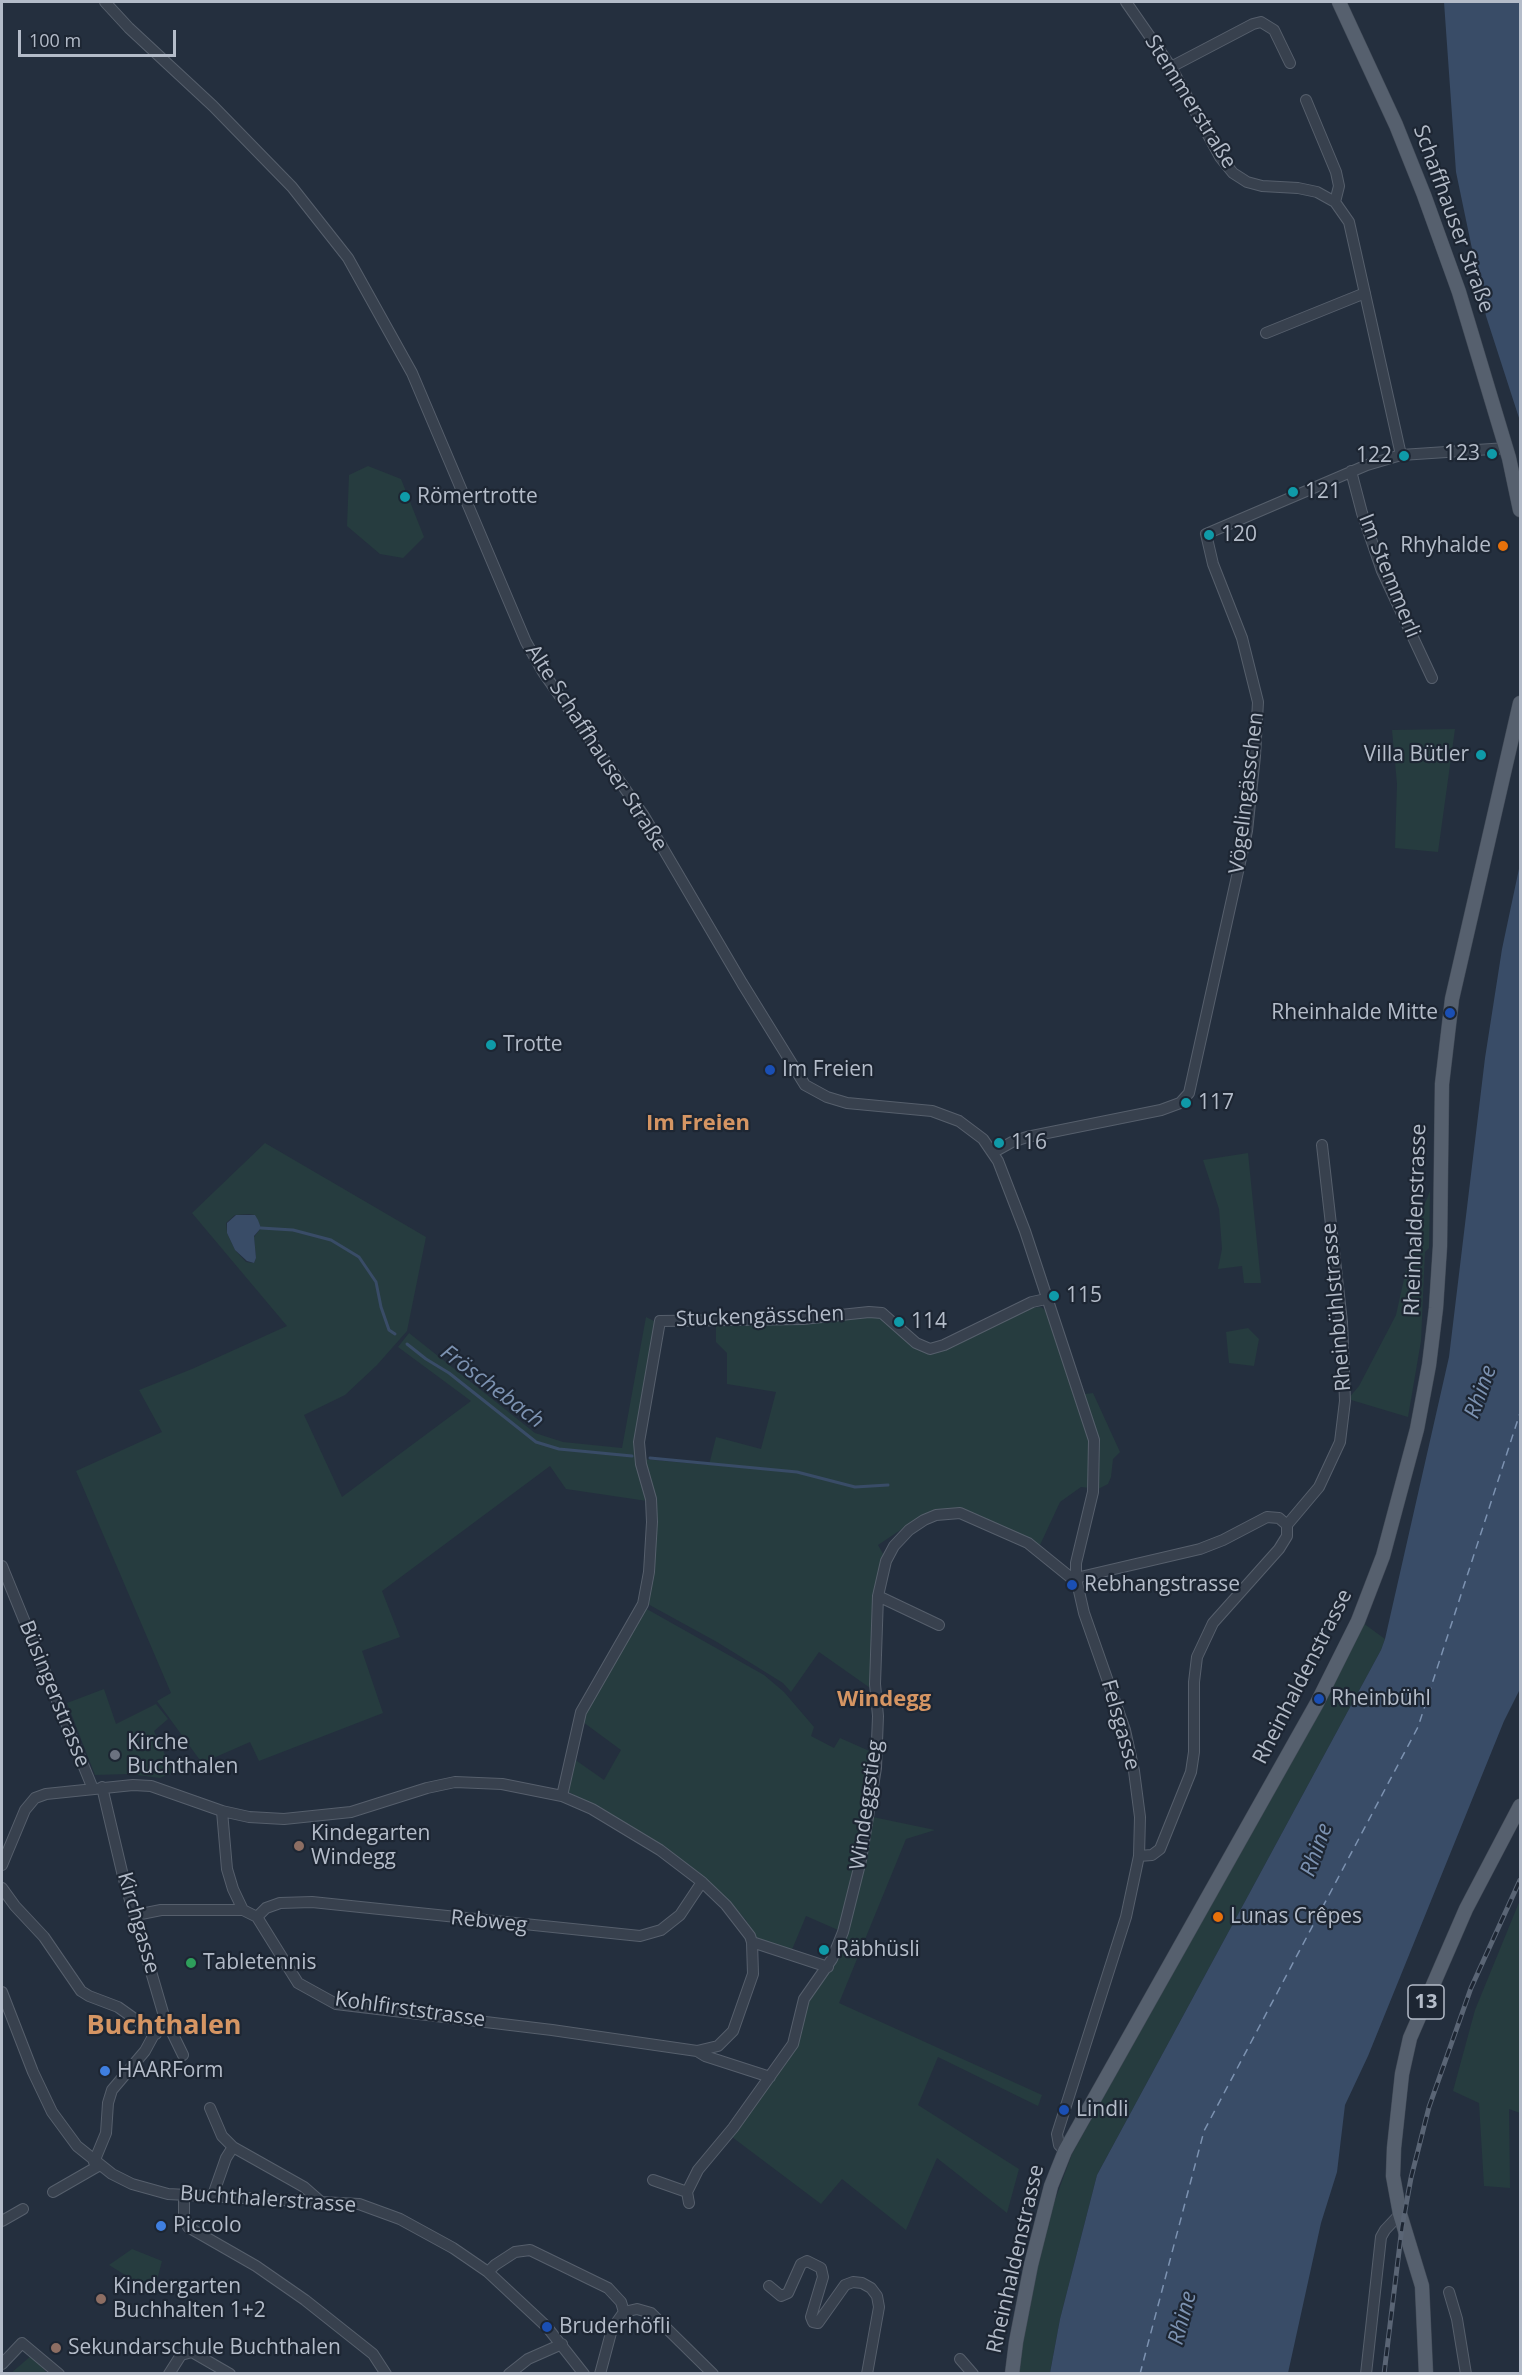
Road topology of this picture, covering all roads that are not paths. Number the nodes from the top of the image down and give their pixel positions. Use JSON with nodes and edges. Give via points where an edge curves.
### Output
{"nodes":[{"id":1,"x":105,"y":2,"type":"edge"},
{"id":2,"x":1126,"y":2,"type":"edge"},
{"id":3,"x":1339,"y":2,"type":"edge"},
{"id":4,"x":1290,"y":63,"type":"dead end"},
{"id":5,"x":1171,"y":68,"type":"junction"},
{"id":6,"x":1306,"y":100,"type":"dead end"},
{"id":7,"x":1335,"y":202,"type":"junction"},
{"id":8,"x":1365,"y":293,"type":"junction"},
{"id":9,"x":1266,"y":333,"type":"dead end"},
{"id":10,"x":1508,"y":453,"type":"junction"},
{"id":11,"x":1401,"y":455,"type":"junction"},
{"id":12,"x":1351,"y":471,"type":"junction"},
{"id":13,"x":1521,"y":510,"type":"edge"},
{"id":14,"x":1432,"y":678,"type":"dead end"},
{"id":15,"x":1521,"y":703,"type":"edge"},
{"id":16,"x":1322,"y":1145,"type":"dead end"},
{"id":17,"x":994,"y":1152,"type":"junction"},
{"id":18,"x":1046,"y":1299,"type":"junction"},
{"id":19,"x":1287,"y":1525,"type":"junction"},
{"id":20,"x":2,"y":1566,"type":"edge"},
{"id":21,"x":1076,"y":1578,"type":"junction"},
{"id":22,"x":878,"y":1596,"type":"junction"},
{"id":23,"x":939,"y":1625,"type":"dead end"},
{"id":24,"x":98,"y":1788,"type":"junction"},
{"id":25,"x":562,"y":1796,"type":"junction"},
{"id":26,"x":1521,"y":1806,"type":"edge"},
{"id":27,"x":222,"y":1811,"type":"junction"},
{"id":28,"x":1139,"y":1856,"type":"junction"},
{"id":29,"x":2,"y":1865,"type":"edge"},
{"id":30,"x":702,"y":1882,"type":"junction"},
{"id":31,"x":2,"y":1888,"type":"edge"},
{"id":32,"x":243,"y":1910,"type":"junction"},
{"id":33,"x":136,"y":1915,"type":"junction"},
{"id":34,"x":257,"y":1917,"type":"junction"},
{"id":35,"x":752,"y":1942,"type":"junction"},
{"id":36,"x":828,"y":1967,"type":"junction"},
{"id":37,"x":2,"y":1992,"type":"edge"},
{"id":38,"x":164,"y":2016,"type":"junction"},
{"id":39,"x":156,"y":2034,"type":"junction"},
{"id":40,"x":697,"y":2051,"type":"junction"},
{"id":41,"x":183,"y":2055,"type":"dead end"},
{"id":42,"x":770,"y":2077,"type":"junction"},
{"id":43,"x":210,"y":2108,"type":"dead end"},
{"id":44,"x":233,"y":2147,"type":"junction"},
{"id":45,"x":1065,"y":2151,"type":"junction"},
{"id":46,"x":97,"y":2163,"type":"junction"},
{"id":47,"x":653,"y":2180,"type":"dead end"},
{"id":48,"x":53,"y":2192,"type":"dead end"},
{"id":49,"x":184,"y":2194,"type":"junction"},
{"id":50,"x":213,"y":2195,"type":"junction"},
{"id":51,"x":320,"y":2201,"type":"junction"},
{"id":52,"x":23,"y":2209,"type":"dead end"},
{"id":53,"x":1400,"y":2214,"type":"junction"},
{"id":54,"x":2,"y":2221,"type":"edge"},
{"id":55,"x":488,"y":2272,"type":"junction"},
{"id":56,"x":769,"y":2286,"type":"dead end"},
{"id":57,"x":1449,"y":2292,"type":"dead end"},
{"id":58,"x":624,"y":2312,"type":"junction"},
{"id":59,"x":562,"y":2344,"type":"junction"},
{"id":60,"x":960,"y":2359,"type":"dead end"},
{"id":61,"x":2,"y":2364,"type":"edge"},
{"id":62,"x":59,"y":2373,"type":"edge"},
{"id":63,"x":169,"y":2373,"type":"edge"},
{"id":64,"x":230,"y":2373,"type":"edge"},
{"id":65,"x":386,"y":2373,"type":"edge"},
{"id":66,"x":509,"y":2373,"type":"edge"},
{"id":67,"x":584,"y":2373,"type":"edge"},
{"id":68,"x":600,"y":2373,"type":"edge"},
{"id":69,"x":713,"y":2373,"type":"edge"},
{"id":70,"x":867,"y":2373,"type":"edge"},
{"id":71,"x":973,"y":2373,"type":"edge"},
{"id":72,"x":1012,"y":2373,"type":"edge"},
{"id":73,"x":1366,"y":2373,"type":"edge"},
{"id":74,"x":1426,"y":2373,"type":"edge"},
{"id":75,"x":1466,"y":2373,"type":"edge"}],
"edges":[{"from":1,"to":17,"type":"street","name":"Alte Schaffhauser Straße","via":[[292,187],[348,258],[412,373],[526,642],[644,816],[805,1085],[847,1103],[932,1111],[975,1131]]},
{"from":2,"to":5,"type":"street","name":"Stemmerstraße"},
{"from":3,"to":10,"type":"main road","name":"Schaffhauser Straße","via":[[1424,195],[1459,292]]},
{"from":4,"to":5,"type":"street","via":[[1274,30],[1261,22]]},
{"from":5,"to":7,"type":"street","name":"Stemmerstraße","via":[[1220,157],[1233,173],[1262,186],[1312,190]]},
{"from":6,"to":7,"type":"street","via":[[1336,172],[1339,186]]},
{"from":7,"to":8,"type":"street","via":[[1348,222]]},
{"from":8,"to":9,"type":"street"},
{"from":8,"to":11,"type":"street"},
{"from":10,"to":11,"type":"street","name":"Vögelingässchen"},
{"from":10,"to":13,"type":"main road"},
{"from":11,"to":12,"type":"street","name":"Vögelingässchen"},
{"from":12,"to":14,"type":"street","name":"Im Stemmerli","via":[[1382,572]]},
{"from":12,"to":17,"type":"street","name":"Vögelingässchen","via":[[1206,534],[1213,564],[1242,638],[1258,702],[1247,831],[1189,1093],[1180,1102],[1161,1110],[1027,1137]]},
{"from":15,"to":45,"type":"main road","name":"Rheinhaldenstrasse","via":[[1452,999],[1442,1084],[1440,1246],[1430,1353],[1418,1429],[1383,1556],[1358,1621],[1319,1700]]},
{"from":16,"to":19,"type":"street","name":"Rheinbühlstrasse","via":[[1342,1322],[1345,1401],[1340,1442],[1319,1487]]},
{"from":17,"to":18,"type":"street","name":"Alte Schaffhauser Straße"},
{"from":18,"to":21,"type":"street","name":"Felsgasse","via":[[1095,1440],[1093,1492]]},
{"from":18,"to":25,"type":"street","name":"Stuckengässchen","via":[[930,1349],[916,1343],[882,1313],[804,1319],[660,1321],[639,1442],[652,1522],[644,1604],[581,1712]]},
{"from":19,"to":21,"type":"street","via":[[1279,1518],[1267,1517],[1200,1549]]},
{"from":19,"to":28,"type":"street","name":"Rheinbühlstrasse","via":[[1287,1536],[1275,1554],[1213,1623],[1197,1657],[1191,1772],[1160,1849]]},
{"from":20,"to":24,"type":"street","name":"Büsingerstrasse"},
{"from":21,"to":22,"type":"street","name":"Windeggstieg","via":[[1028,1543],[960,1513],[945,1514],[924,1520],[894,1546],[886,1561]]},
{"from":21,"to":28,"type":"street","name":"Felsgasse","via":[[1084,1613],[1125,1730],[1140,1817]]},
{"from":22,"to":23,"type":"street"},
{"from":22,"to":36,"type":"street","name":"Windeggstieg","via":[[878,1733],[873,1789],[850,1909]]},
{"from":24,"to":27,"type":"street","via":[[157,1787]]},
{"from":24,"to":29,"type":"street","via":[[35,1798],[25,1810]]},
{"from":24,"to":33,"type":"street","name":"Kirchgasse"},
{"from":25,"to":27,"type":"street","via":[[502,1784],[455,1782],[351,1812],[284,1820]]},
{"from":25,"to":30,"type":"street","via":[[592,1809],[660,1850]]},
{"from":26,"to":53,"type":"main road","number":"13","via":[[1466,1910],[1410,2038],[1394,2148],[1395,2193]]},
{"from":27,"to":32,"type":"street","via":[[227,1869]]},
{"from":28,"to":45,"type":"street","name":"Felsgasse","via":[[1126,1917],[1057,2134]]},
{"from":30,"to":34,"type":"street","name":"Rebweg","via":[[680,1915],[661,1930],[640,1936],[312,1902],[280,1903],[266,1908]]},
{"from":30,"to":35,"type":"street","via":[[726,1905]]},
{"from":31,"to":39,"type":"street","via":[[44,1937],[81,1991],[118,2007]]},
{"from":32,"to":33,"type":"street","via":[[161,1910]]},
{"from":32,"to":34,"type":"street"},
{"from":33,"to":38,"type":"street","name":"Kirchgasse"},
{"from":34,"to":40,"type":"street","name":"Kohlfirststrasse","via":[[298,1983],[336,2004]]},
{"from":35,"to":36,"type":"street"},
{"from":35,"to":40,"type":"street","name":"Kohlfirststrasse","via":[[753,1974],[733,2031],[718,2046]]},
{"from":36,"to":42,"type":"street","name":"Windeggstieg","via":[[804,1999],[793,2044]]},
{"from":37,"to":46,"type":"street","name":"Buchthalerstrasse","via":[[52,2112],[77,2146]]},
{"from":38,"to":39,"type":"street"},
{"from":38,"to":41,"type":"street","name":"Kirchgasse"},
{"from":39,"to":46,"type":"street","via":[[112,2090]]},
{"from":40,"to":42,"type":"street"},
{"from":42,"to":47,"type":"street","name":"Windeggstieg","via":[[698,2170],[688,2197]]},
{"from":43,"to":44,"type":"street","via":[[222,2136]]},
{"from":44,"to":50,"type":"street"},
{"from":44,"to":51,"type":"street","via":[[304,2187]]},
{"from":45,"to":72,"type":"main road","name":"Rheinhaldenstrasse","via":[[1051,2186],[1031,2265]]},
{"from":46,"to":48,"type":"street","via":[[80,2179]]},
{"from":46,"to":49,"type":"street","name":"Buchthalerstrasse","via":[[132,2184]]},
{"from":49,"to":50,"type":"street","name":"Buchthalerstrasse"},
{"from":49,"to":65,"type":"street","via":[[188,2227],[305,2300],[373,2354]]},
{"from":50,"to":51,"type":"street","name":"Buchthalerstrasse"},
{"from":51,"to":55,"type":"street","name":"Buchthalerstrasse","via":[[359,2204],[400,2219]]},
{"from":52,"to":54,"type":"street"},
{"from":53,"to":73,"type":"street","via":[[1381,2237]]},
{"from":53,"to":74,"type":"main road","number":"13","via":[[1422,2286]]},
{"from":55,"to":58,"type":"street","via":[[515,2252],[530,2250],[608,2288],[621,2302]]},
{"from":55,"to":59,"type":"street","name":"Buchthalerstrasse"},
{"from":56,"to":70,"type":"street","via":[[781,2296],[788,2294],[801,2264],[807,2261],[821,2268],[823,2277],[812,2317],[818,2323],[845,2285],[853,2282],[871,2288],[879,2307]]},
{"from":57,"to":75,"type":"street"},
{"from":58,"to":68,"type":"street","via":[[612,2329]]},
{"from":58,"to":69,"type":"street","via":[[651,2313]]},
{"from":59,"to":66,"type":"street","via":[[528,2359]]},
{"from":59,"to":67,"type":"street","name":"Buchthalerstrasse"},
{"from":60,"to":71,"type":"street"},
{"from":61,"to":62,"type":"street","via":[[22,2343]]},
{"from":63,"to":64,"type":"street","via":[[181,2355],[192,2352]]}]}
